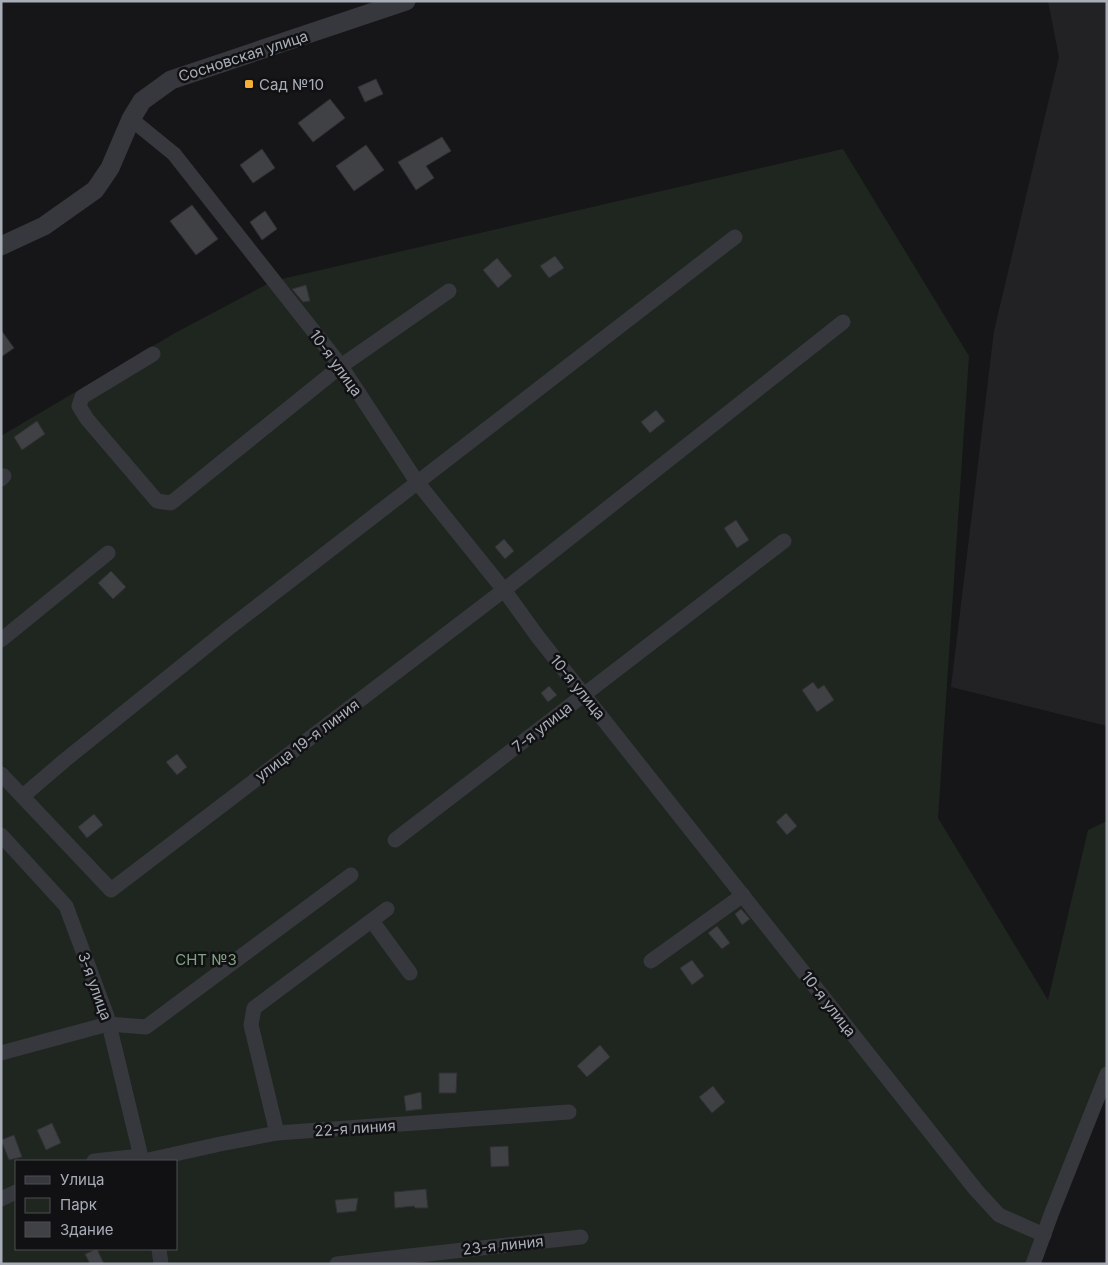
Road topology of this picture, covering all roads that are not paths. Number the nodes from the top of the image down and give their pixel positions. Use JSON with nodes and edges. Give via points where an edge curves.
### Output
{"nodes":[{"id":1,"x":406,"y":1,"type":"edge"},
{"id":2,"x":131,"y":119,"type":"junction"},
{"id":3,"x":735,"y":237,"type":"dead end"},
{"id":4,"x":1,"y":246,"type":"edge"},
{"id":5,"x":449,"y":291,"type":"dead end"},
{"id":6,"x":843,"y":322,"type":"dead end"},
{"id":7,"x":153,"y":354,"type":"dead end"},
{"id":8,"x":341,"y":366,"type":"junction"},
{"id":9,"x":417,"y":482,"type":"junction"},
{"id":10,"x":784,"y":541,"type":"dead end"},
{"id":11,"x":108,"y":553,"type":"dead end"},
{"id":12,"x":504,"y":590,"type":"junction"},
{"id":13,"x":1,"y":640,"type":"edge"},
{"id":14,"x":584,"y":694,"type":"junction"},
{"id":15,"x":1,"y":774,"type":"edge"},
{"id":16,"x":23,"y":796,"type":"junction"},
{"id":17,"x":2,"y":837,"type":"edge"},
{"id":18,"x":395,"y":840,"type":"dead end"},
{"id":19,"x":351,"y":874,"type":"dead end"},
{"id":20,"x":743,"y":895,"type":"junction"},
{"id":21,"x":387,"y":909,"type":"dead end"},
{"id":22,"x":372,"y":920,"type":"junction"},
{"id":23,"x":651,"y":961,"type":"dead end"},
{"id":24,"x":410,"y":973,"type":"dead end"},
{"id":25,"x":108,"y":1024,"type":"junction"},
{"id":26,"x":1,"y":1053,"type":"edge"},
{"id":27,"x":1107,"y":1074,"type":"edge"},
{"id":28,"x":569,"y":1112,"type":"dead end"},
{"id":29,"x":277,"y":1133,"type":"junction"},
{"id":30,"x":142,"y":1159,"type":"edge"},
{"id":31,"x":118,"y":1160,"type":"edge"},
{"id":32,"x":15,"y":1192,"type":"edge"},
{"id":33,"x":1,"y":1199,"type":"edge"},
{"id":34,"x":1044,"y":1235,"type":"junction"},
{"id":35,"x":580,"y":1237,"type":"dead end"},
{"id":36,"x":159,"y":1250,"type":"edge"},
{"id":37,"x":162,"y":1264,"type":"edge"},
{"id":38,"x":337,"y":1264,"type":"edge"},
{"id":39,"x":1033,"y":1264,"type":"edge"}],
"edges":[{"from":1,"to":2,"type":"street","name":"Сосновская улица","via":[[171,80],[142,101]]},
{"from":2,"to":4,"type":"street","name":"Сосновская улица","via":[[110,168],[95,190],[44,226]]},
{"from":2,"to":8,"type":"street","name":"10-я улица","via":[[174,154]]},
{"from":3,"to":9,"type":"street"},
{"from":5,"to":8,"type":"street"},
{"from":6,"to":12,"type":"street","name":"улица 19-я линия"},
{"from":7,"to":8,"type":"street","via":[[82,397],[79,406],[86,419],[157,501],[171,503]]},
{"from":8,"to":9,"type":"street","name":"10-я улица"},
{"from":9,"to":12,"type":"street","name":"10-я улица"},
{"from":9,"to":16,"type":"street","via":[[229,628]]},
{"from":10,"to":14,"type":"street","name":"7-я улица"},
{"from":11,"to":13,"type":"street"},
{"from":12,"to":14,"type":"street","name":"10-я улица"},
{"from":12,"to":16,"type":"street","name":"улица 19-я линия","via":[[111,890]]},
{"from":14,"to":18,"type":"street","name":"7-я улица"},
{"from":14,"to":20,"type":"street","name":"10-я улица"},
{"from":15,"to":16,"type":"street"},
{"from":17,"to":25,"type":"street","name":"3-я улица","via":[[66,906]]},
{"from":19,"to":25,"type":"street","via":[[146,1027]]},
{"from":20,"to":23,"type":"street"},
{"from":20,"to":34,"type":"street","name":"10-я улица","via":[[976,1190],[999,1215]]},
{"from":21,"to":22,"type":"street"},
{"from":22,"to":24,"type":"street"},
{"from":22,"to":29,"type":"street","via":[[254,1008],[251,1025]]},
{"from":25,"to":26,"type":"street"},
{"from":25,"to":30,"type":"street","name":"3-я улица"},
{"from":27,"to":34,"type":"street"},
{"from":28,"to":29,"type":"street","name":"22-я линия"},
{"from":29,"to":30,"type":"street","name":"22-я линия"},
{"from":30,"to":31,"type":"street","name":"22-я линия"},
{"from":32,"to":33,"type":"street"},
{"from":34,"to":39,"type":"street"},
{"from":35,"to":38,"type":"street","name":"23-я линия"},
{"from":36,"to":37,"type":"street"}]}
